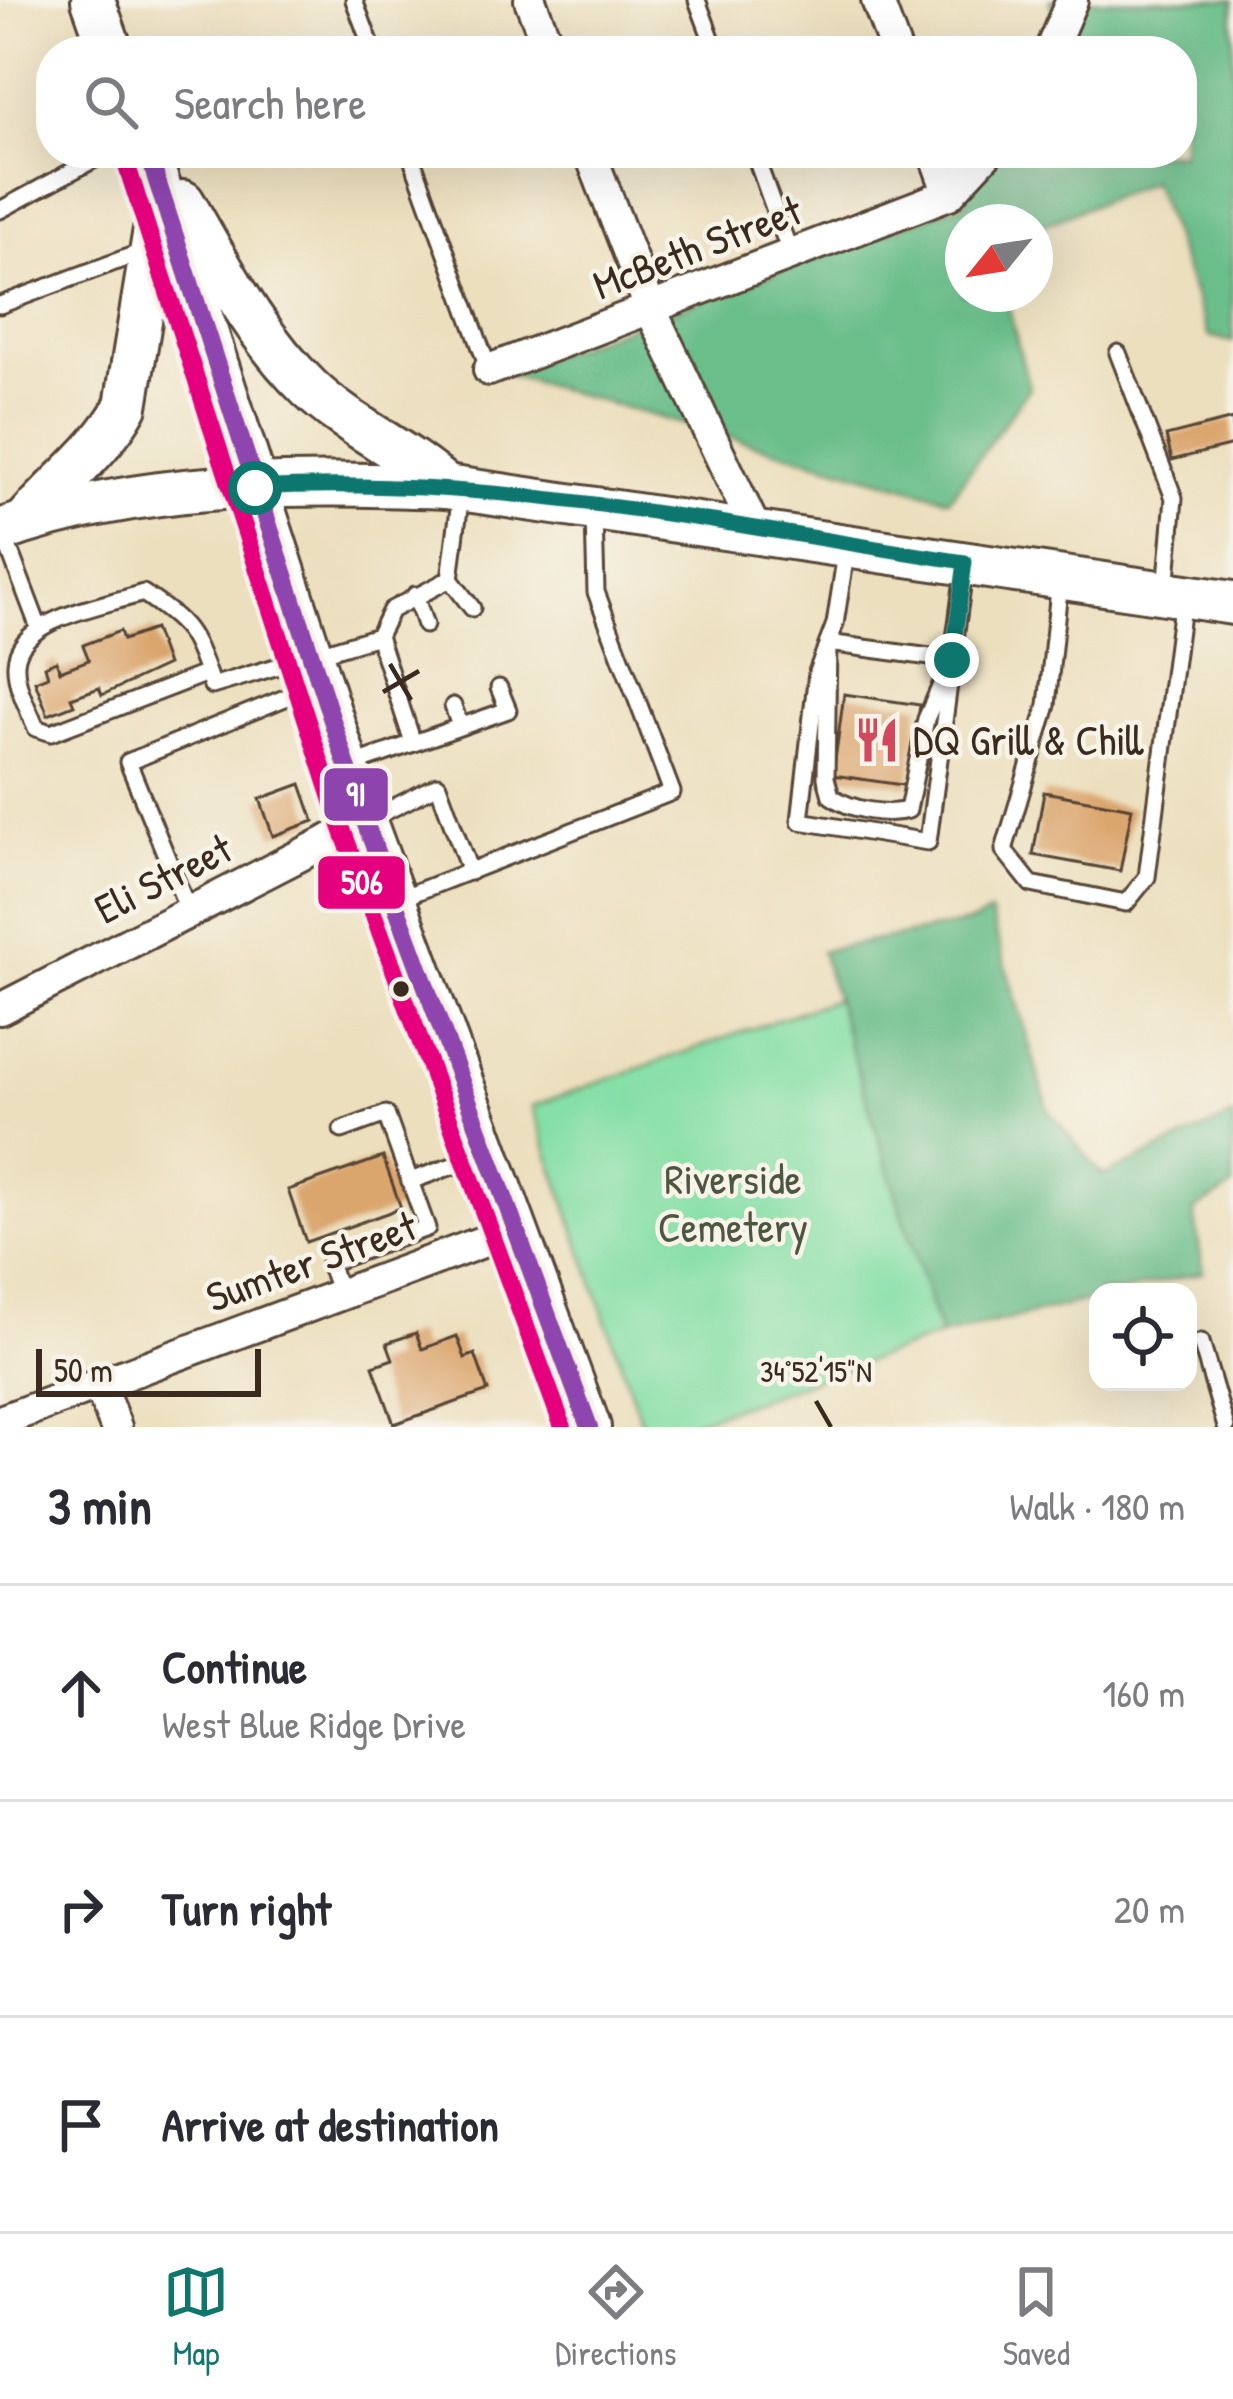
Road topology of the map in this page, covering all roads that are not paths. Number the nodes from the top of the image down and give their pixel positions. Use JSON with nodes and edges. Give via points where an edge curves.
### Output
{"nodes":[{"id":1,"x":93,"y":0,"type":"edge"},
{"id":2,"x":355,"y":0,"type":"edge"},
{"id":3,"x":530,"y":0,"type":"edge"},
{"id":4,"x":697,"y":0,"type":"edge"},
{"id":5,"x":877,"y":0,"type":"edge"},
{"id":6,"x":1072,"y":0,"type":"edge"},
{"id":7,"x":106,"y":36,"type":"edge"},
{"id":8,"x":368,"y":36,"type":"edge"},
{"id":9,"x":544,"y":36,"type":"edge"},
{"id":10,"x":710,"y":36,"type":"edge"},
{"id":11,"x":890,"y":36,"type":"edge"},
{"id":12,"x":1056,"y":36,"type":"edge"},
{"id":13,"x":78,"y":168,"type":"edge"},
{"id":14,"x":154,"y":168,"type":"edge"},
{"id":15,"x":155,"y":168,"type":"edge"},
{"id":16,"x":155,"y":168,"type":"edge"},
{"id":17,"x":415,"y":168,"type":"edge"},
{"id":18,"x":596,"y":168,"type":"edge"},
{"id":19,"x":760,"y":168,"type":"edge"},
{"id":20,"x":939,"y":168,"type":"edge"},
{"id":21,"x":973,"y":168,"type":"edge"},
{"id":22,"x":949,"y":194,"type":"junction"},
{"id":23,"x":0,"y":210,"type":"edge"},
{"id":24,"x":150,"y":249,"type":"junction"},
{"id":25,"x":793,"y":258,"type":"junction"},
{"id":26,"x":0,"y":305,"type":"edge"},
{"id":27,"x":651,"y":310,"type":"junction"},
{"id":28,"x":1118,"y":353,"type":"dead end"},
{"id":29,"x":489,"y":370,"type":"joint"},
{"id":30,"x":255,"y":488,"type":"junction"},
{"id":31,"x":454,"y":488,"type":"junction"},
{"id":32,"x":594,"y":506,"type":"junction"},
{"id":33,"x":7,"y":527,"type":"edge"},
{"id":34,"x":756,"y":531,"type":"junction"},
{"id":35,"x":847,"y":544,"type":"junction"},
{"id":36,"x":965,"y":562,"type":"junction"},
{"id":37,"x":1061,"y":577,"type":"junction"},
{"id":38,"x":450,"y":579,"type":"junction"},
{"id":39,"x":1174,"y":594,"type":"junction"},
{"id":40,"x":416,"y":595,"type":"junction"},
{"id":41,"x":1233,"y":603,"type":"edge"},
{"id":42,"x":472,"y":608,"type":"dead end"},
{"id":43,"x":425,"y":625,"type":"dead end"},
{"id":44,"x":39,"y":628,"type":"junction"},
{"id":45,"x":378,"y":637,"type":"junction"},
{"id":46,"x":828,"y":643,"type":"junction"},
{"id":47,"x":952,"y":660,"type":"junction"},
{"id":48,"x":318,"y":669,"type":"junction"},
{"id":49,"x":207,"y":673,"type":"junction"},
{"id":50,"x":499,"y":688,"type":"dead end"},
{"id":51,"x":453,"y":706,"type":"dead end"},
{"id":52,"x":460,"y":726,"type":"junction"},
{"id":53,"x":413,"y":742,"type":"junction"},
{"id":54,"x":348,"y":766,"type":"junction"},
{"id":55,"x":364,"y":822,"type":"junction"},
{"id":56,"x":470,"y":872,"type":"junction"},
{"id":57,"x":394,"y":901,"type":"junction"},
{"id":58,"x":189,"y":913,"type":"junction"},
{"id":59,"x":0,"y":1009,"type":"edge"},
{"id":60,"x":342,"y":1130,"type":"dead end"},
{"id":61,"x":488,"y":1153,"type":"junction"},
{"id":62,"x":410,"y":1181,"type":"junction"},
{"id":63,"x":517,"y":1229,"type":"junction"},
{"id":64,"x":341,"y":1295,"type":"junction"},
{"id":65,"x":1202,"y":1342,"type":"dead end"},
{"id":66,"x":99,"y":1384,"type":"junction"},
{"id":67,"x":0,"y":1421,"type":"edge"},
{"id":68,"x":116,"y":1427,"type":"edge"},
{"id":69,"x":589,"y":1427,"type":"edge"},
{"id":70,"x":1226,"y":1427,"type":"edge"}],
"edges":[{"from":1,"to":7,"type":"main road"},
{"from":2,"to":8,"type":"lane"},
{"from":3,"to":9,"type":"street"},
{"from":4,"to":10,"type":"lane"},
{"from":5,"to":11,"type":"street"},
{"from":6,"to":12,"type":"street"},
{"from":13,"to":23,"type":"lane"},
{"from":14,"to":24,"type":"main road"},
{"from":15,"to":31,"type":"main road","via":[[268,344],[313,392]]},
{"from":16,"to":30,"type":"main road"},
{"from":17,"to":29,"type":"lane"},
{"from":18,"to":27,"type":"street"},
{"from":19,"to":25,"type":"lane"},
{"from":20,"to":22,"type":"street"},
{"from":21,"to":22,"type":"street","name":"McBeth Street"},
{"from":22,"to":25,"type":"street","name":"McBeth Street"},
{"from":24,"to":26,"type":"lane"},
{"from":24,"to":33,"type":"main road","via":[[126,406],[109,437]]},
{"from":25,"to":27,"type":"street","name":"McBeth Street"},
{"from":27,"to":29,"type":"street","name":"McBeth Street"},
{"from":27,"to":34,"type":"street"},
{"from":28,"to":39,"type":"lane","via":[[1174,498]]},
{"from":30,"to":31,"type":"main road"},
{"from":30,"to":33,"type":"main road","via":[[170,490]]},
{"from":30,"to":48,"type":"main road"},
{"from":31,"to":32,"type":"main road"},
{"from":31,"to":38,"type":"lane"},
{"from":32,"to":34,"type":"main road"},
{"from":32,"to":56,"type":"lane","via":[[596,592],[672,792]]},
{"from":33,"to":44,"type":"lane"},
{"from":34,"to":35,"type":"main road"},
{"from":35,"to":36,"type":"main road"},
{"from":35,"to":46,"type":"lane"},
{"from":36,"to":37,"type":"main road"},
{"from":36,"to":47,"type":"lane"},
{"from":37,"to":39,"type":"main road"},
{"from":37,"to":39,"type":"lane","via":[[1047,705],[1004,850],[1031,884],[1126,903],[1147,877]]},
{"from":38,"to":40,"type":"lane"},
{"from":38,"to":42,"type":"lane"},
{"from":39,"to":41,"type":"main road"},
{"from":40,"to":43,"type":"lane"},
{"from":40,"to":45,"type":"lane","via":[[392,610]]},
{"from":44,"to":49,"type":"lane","via":[[143,593],[189,624]]},
{"from":44,"to":49,"type":"lane","via":[[20,648],[18,683],[36,728],[51,733]]},
{"from":45,"to":48,"type":"lane"},
{"from":45,"to":53,"type":"lane"},
{"from":46,"to":47,"type":"lane"},
{"from":46,"to":47,"type":"lane","via":[[831,796],[896,813],[914,800],[926,719]]},
{"from":46,"to":47,"type":"lane","via":[[817,672],[800,821],[928,842]]},
{"from":48,"to":49,"type":"lane","via":[[212,686]]},
{"from":48,"to":54,"type":"main road"},
{"from":48,"to":58,"type":"lane","via":[[128,762]]},
{"from":50,"to":52,"type":"lane","via":[[508,710]]},
{"from":51,"to":52,"type":"lane"},
{"from":52,"to":53,"type":"lane"},
{"from":53,"to":54,"type":"lane"},
{"from":54,"to":55,"type":"main road"},
{"from":55,"to":56,"type":"lane","via":[[438,784]]},
{"from":55,"to":57,"type":"main road"},
{"from":55,"to":58,"type":"street","name":"Eli Street"},
{"from":56,"to":57,"type":"lane"},
{"from":57,"to":61,"type":"main road"},
{"from":58,"to":59,"type":"street","name":"Eli Street"},
{"from":60,"to":62,"type":"lane","via":[[386,1114]]},
{"from":61,"to":62,"type":"lane"},
{"from":61,"to":63,"type":"main road"},
{"from":62,"to":64,"type":"lane","via":[[427,1228],[329,1263]]},
{"from":63,"to":64,"type":"street","name":"Sumter Street"},
{"from":63,"to":69,"type":"main road"},
{"from":64,"to":66,"type":"street","name":"Sumter Street"},
{"from":65,"to":70,"type":"lane"},
{"from":66,"to":67,"type":"street","name":"Sumter Street"},
{"from":66,"to":68,"type":"street"}]}
